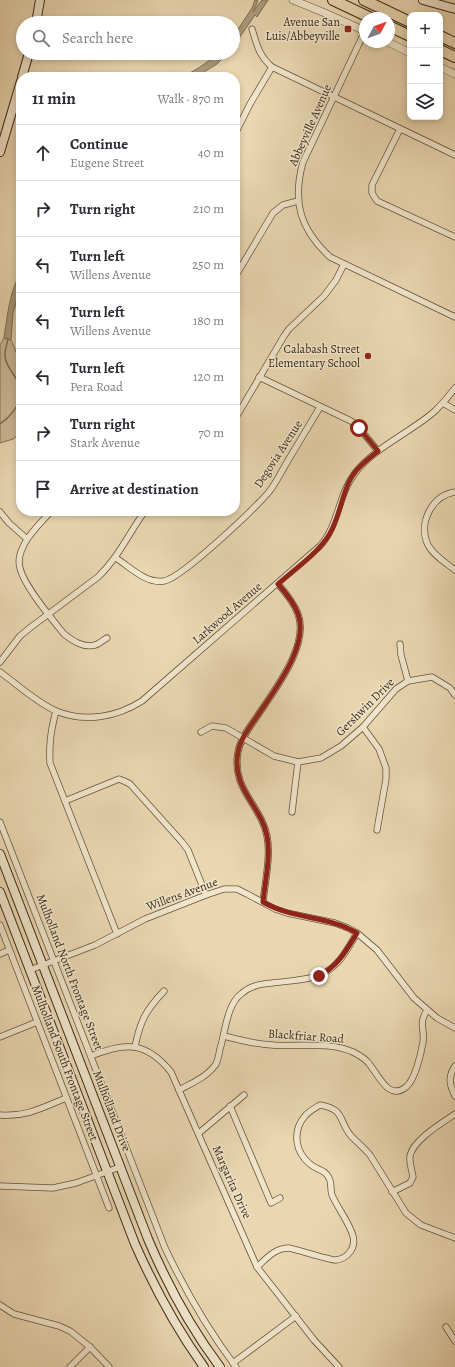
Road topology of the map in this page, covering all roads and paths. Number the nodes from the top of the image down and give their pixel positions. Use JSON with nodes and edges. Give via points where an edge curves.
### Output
{"nodes":[{"id":1,"x":40,"y":0,"type":"edge"},
{"id":2,"x":294,"y":0,"type":"edge"},
{"id":3,"x":332,"y":0,"type":"edge"},
{"id":4,"x":364,"y":0,"type":"edge"},
{"id":5,"x":422,"y":0,"type":"edge"},
{"id":6,"x":455,"y":9,"type":"edge"},
{"id":7,"x":359,"y":12,"type":"edge"},
{"id":8,"x":37,"y":16,"type":"edge"},
{"id":9,"x":407,"y":21,"type":"edge"},
{"id":10,"x":359,"y":28,"type":"edge"},
{"id":11,"x":252,"y":29,"type":"dead end"},
{"id":12,"x":395,"y":29,"type":"edge"},
{"id":13,"x":407,"y":35,"type":"edge"},
{"id":14,"x":443,"y":37,"type":"edge"},
{"id":15,"x":359,"y":43,"type":"edge"},
{"id":16,"x":455,"y":43,"type":"edge"},
{"id":17,"x":395,"y":46,"type":"edge"},
{"id":18,"x":443,"y":51,"type":"edge"},
{"id":19,"x":407,"y":52,"type":"edge"},
{"id":20,"x":455,"y":57,"type":"edge"},
{"id":21,"x":27,"y":60,"type":"edge"},
{"id":22,"x":272,"y":67,"type":"junction"},
{"id":23,"x":443,"y":68,"type":"edge"},
{"id":24,"x":23,"y":72,"type":"edge"},
{"id":25,"x":455,"y":74,"type":"edge"},
{"id":26,"x":333,"y":97,"type":"junction"},
{"id":27,"x":16,"y":98,"type":"edge"},
{"id":28,"x":240,"y":123,"type":"edge"},
{"id":29,"x":400,"y":129,"type":"junction"},
{"id":30,"x":0,"y":152,"type":"edge"},
{"id":31,"x":455,"y":155,"type":"edge"},
{"id":32,"x":298,"y":201,"type":"junction"},
{"id":33,"x":455,"y":237,"type":"edge"},
{"id":34,"x":344,"y":264,"type":"junction"},
{"id":35,"x":240,"y":269,"type":"edge"},
{"id":36,"x":455,"y":317,"type":"edge"},
{"id":37,"x":259,"y":378,"type":"junction"},
{"id":38,"x":455,"y":388,"type":"edge"},
{"id":39,"x":443,"y":403,"type":"junction"},
{"id":40,"x":320,"y":407,"type":"junction"},
{"id":41,"x":240,"y":410,"type":"edge"},
{"id":42,"x":455,"y":410,"type":"edge"},
{"id":43,"x":378,"y":451,"type":"junction"},
{"id":44,"x":455,"y":492,"type":"edge"},
{"id":45,"x":0,"y":512,"type":"edge"},
{"id":46,"x":48,"y":516,"type":"edge"},
{"id":47,"x":142,"y":516,"type":"edge"},
{"id":48,"x":27,"y":539,"type":"junction"},
{"id":49,"x":116,"y":558,"type":"junction"},
{"id":50,"x":455,"y":570,"type":"edge"},
{"id":51,"x":278,"y":584,"type":"junction"},
{"id":52,"x":48,"y":614,"type":"junction"},
{"id":53,"x":106,"y":638,"type":"dead end"},
{"id":54,"x":400,"y":644,"type":"dead end"},
{"id":55,"x":0,"y":662,"type":"edge"},
{"id":56,"x":0,"y":672,"type":"edge"},
{"id":57,"x":408,"y":680,"type":"junction"},
{"id":58,"x":455,"y":695,"type":"edge"},
{"id":59,"x":56,"y":711,"type":"junction"},
{"id":60,"x":363,"y":727,"type":"junction"},
{"id":61,"x":201,"y":732,"type":"dead end"},
{"id":62,"x":244,"y":737,"type":"junction"},
{"id":63,"x":298,"y":762,"type":"junction"},
{"id":64,"x":64,"y":801,"type":"junction"},
{"id":65,"x":292,"y":812,"type":"dead end"},
{"id":66,"x":0,"y":822,"type":"edge"},
{"id":67,"x":377,"y":830,"type":"dead end"},
{"id":68,"x":0,"y":854,"type":"edge"},
{"id":69,"x":0,"y":892,"type":"edge"},
{"id":70,"x":206,"y":895,"type":"junction"},
{"id":71,"x":263,"y":902,"type":"junction"},
{"id":72,"x":0,"y":926,"type":"edge"},
{"id":73,"x":357,"y":933,"type":"junction"},
{"id":74,"x":117,"y":934,"type":"junction"},
{"id":75,"x":9,"y":950,"type":"junction"},
{"id":76,"x":0,"y":954,"type":"edge"},
{"id":77,"x":54,"y":961,"type":"junction"},
{"id":78,"x":43,"y":965,"type":"junction"},
{"id":79,"x":30,"y":970,"type":"junction"},
{"id":80,"x":164,"y":991,"type":"dead end"},
{"id":81,"x":427,"y":1010,"type":"junction"},
{"id":82,"x":37,"y":1022,"type":"junction"},
{"id":83,"x":455,"y":1028,"type":"edge"},
{"id":84,"x":224,"y":1036,"type":"junction"},
{"id":85,"x":0,"y":1037,"type":"edge"},
{"id":86,"x":135,"y":1047,"type":"junction"},
{"id":87,"x":91,"y":1056,"type":"junction"},
{"id":88,"x":455,"y":1066,"type":"edge"},
{"id":89,"x":179,"y":1090,"type":"junction"},
{"id":90,"x":244,"y":1095,"type":"dead end"},
{"id":91,"x":455,"y":1096,"type":"edge"},
{"id":92,"x":66,"y":1098,"type":"junction"},
{"id":93,"x":230,"y":1106,"type":"junction"},
{"id":94,"x":455,"y":1114,"type":"edge"},
{"id":95,"x":0,"y":1115,"type":"edge"},
{"id":96,"x":199,"y":1133,"type":"junction"},
{"id":97,"x":120,"y":1167,"type":"junction"},
{"id":98,"x":107,"y":1171,"type":"junction"},
{"id":99,"x":97,"y":1175,"type":"junction"},
{"id":100,"x":0,"y":1186,"type":"edge"},
{"id":101,"x":392,"y":1192,"type":"junction"},
{"id":102,"x":280,"y":1198,"type":"dead end"},
{"id":103,"x":109,"y":1208,"type":"dead end"},
{"id":104,"x":455,"y":1238,"type":"edge"},
{"id":105,"x":258,"y":1267,"type":"junction"},
{"id":106,"x":0,"y":1305,"type":"edge"},
{"id":107,"x":296,"y":1316,"type":"junction"},
{"id":108,"x":446,"y":1327,"type":"dead end"},
{"id":109,"x":455,"y":1341,"type":"edge"},
{"id":110,"x":90,"y":1347,"type":"junction"},
{"id":111,"x":234,"y":1365,"type":"edge"},
{"id":112,"x":70,"y":1367,"type":"edge"},
{"id":113,"x":109,"y":1367,"type":"edge"},
{"id":114,"x":204,"y":1367,"type":"edge"},
{"id":115,"x":220,"y":1367,"type":"edge"},
{"id":116,"x":339,"y":1367,"type":"edge"}],
"edges":[{"from":1,"to":8,"type":"main road"},
{"from":2,"to":10,"type":"street"},
{"from":3,"to":7,"type":"highway"},
{"from":4,"to":9,"type":"highway"},
{"from":5,"to":6,"type":"main road"},
{"from":11,"to":22,"type":"street","via":[[259,52]]},
{"from":12,"to":13,"type":"highway"},
{"from":14,"to":16,"type":"highway"},
{"from":15,"to":26,"type":"street","name":"Abbeyville Avenue"},
{"from":17,"to":19,"type":"street"},
{"from":18,"to":20,"type":"highway"},
{"from":21,"to":24,"type":"main road"},
{"from":22,"to":26,"type":"street"},
{"from":22,"to":28,"type":"street"},
{"from":23,"to":25,"type":"street"},
{"from":26,"to":29,"type":"street"},
{"from":26,"to":32,"type":"street","name":"Abbeyville Avenue","via":[[303,162],[298,185]]},
{"from":27,"to":30,"type":"main road"},
{"from":29,"to":31,"type":"street"},
{"from":29,"to":33,"type":"street","via":[[372,185],[372,193],[377,201]]},
{"from":32,"to":34,"type":"street","name":"Abbeyville Avenue","via":[[301,216],[318,246],[330,257]]},
{"from":32,"to":35,"type":"street","via":[[283,205],[273,213]]},
{"from":34,"to":36,"type":"street","name":"Abbeyville Avenue"},
{"from":34,"to":37,"type":"street","via":[[324,296],[289,330]]},
{"from":37,"to":40,"type":"street"},
{"from":37,"to":41,"type":"street"},
{"from":38,"to":39,"type":"street","name":"Larkwood Avenue"},
{"from":39,"to":42,"type":"street"},
{"from":39,"to":43,"type":"street","name":"Larkwood Avenue"},
{"from":40,"to":43,"type":"street","via":[[350,421]]},
{"from":40,"to":49,"type":"street","name":"Degovia Avenue","via":[[269,492],[179,574],[164,581],[152,580],[143,577]]},
{"from":43,"to":51,"type":"street","name":"Larkwood Avenue","via":[[363,464],[349,482],[336,520],[324,542]]},
{"from":44,"to":50,"type":"street","via":[[435,503],[425,522],[425,534],[429,546],[438,557]]},
{"from":45,"to":48,"type":"street"},
{"from":46,"to":48,"type":"street"},
{"from":47,"to":49,"type":"street"},
{"from":48,"to":52,"type":"street","via":[[19,567],[23,578]]},
{"from":49,"to":52,"type":"street","via":[[98,577]]},
{"from":51,"to":59,"type":"street","name":"Larkwood Avenue","via":[[148,696],[130,708],[103,716],[88,717]]},
{"from":51,"to":62,"type":"street","via":[[298,615],[300,629],[295,655]]},
{"from":52,"to":53,"type":"street","via":[[73,641],[83,645],[95,645]]},
{"from":52,"to":55,"type":"street","via":[[20,636]]},
{"from":54,"to":57,"type":"street"},
{"from":56,"to":59,"type":"street","name":"Larkwood Avenue"},
{"from":57,"to":58,"type":"street","name":"Gershwin Drive","via":[[432,677],[450,688]]},
{"from":57,"to":60,"type":"street","name":"Gershwin Drive"},
{"from":59,"to":64,"type":"street","via":[[50,738],[50,763]]},
{"from":60,"to":63,"type":"street","name":"Gershwin Drive","via":[[341,746],[321,758]]},
{"from":60,"to":67,"type":"street","via":[[379,748],[386,768]]},
{"from":61,"to":62,"type":"street","name":"Gershwin Drive","via":[[212,726],[226,728]]},
{"from":62,"to":63,"type":"street","name":"Gershwin Drive","via":[[274,756]]},
{"from":62,"to":71,"type":"street","via":[[238,751],[236,766],[240,782],[262,822],[269,850]]},
{"from":63,"to":65,"type":"street"},
{"from":64,"to":70,"type":"street","via":[[119,779],[130,784],[188,850]]},
{"from":64,"to":74,"type":"street"},
{"from":66,"to":77,"type":"street","name":"Mulholland North Frontage Street"},
{"from":68,"to":78,"type":"main road","name":"Mulholland Drive"},
{"from":69,"to":79,"type":"main road"},
{"from":70,"to":71,"type":"street","name":"Willens Avenue","via":[[224,889],[237,889]]},
{"from":70,"to":74,"type":"street","name":"Willens Avenue","via":[[145,919]]},
{"from":71,"to":73,"type":"street","name":"Willens Avenue","via":[[288,914],[334,923]]},
{"from":72,"to":75,"type":"street","name":"Mulholland South Frontage Street"},
{"from":73,"to":81,"type":"street","name":"Willens Avenue","via":[[377,950],[411,995]]},
{"from":73,"to":84,"type":"street","via":[[337,964],[319,976],[258,985],[239,995],[230,1011]]},
{"from":74,"to":77,"type":"street","name":"Willens Avenue"},
{"from":75,"to":76,"type":"street"},
{"from":75,"to":82,"type":"street","name":"Mulholland South Frontage Street"},
{"from":77,"to":78,"type":"street","name":"Willens Avenue"},
{"from":77,"to":87,"type":"street","name":"Mulholland North Frontage Street"},
{"from":78,"to":79,"type":"street","name":"Willens Avenue"},
{"from":78,"to":97,"type":"main road","name":"Mulholland Drive"},
{"from":79,"to":98,"type":"main road"},
{"from":80,"to":86,"type":"street","via":[[143,1019]]},
{"from":81,"to":83,"type":"street","name":"Willens Avenue"},
{"from":81,"to":84,"type":"street","name":"Blackfriar Road","via":[[421,1024],[423,1041],[414,1076],[410,1083],[399,1091],[385,1087],[369,1063],[356,1053],[342,1048],[271,1045]]},
{"from":82,"to":85,"type":"street"},
{"from":82,"to":92,"type":"street","name":"Mulholland South Frontage Street"},
{"from":84,"to":89,"type":"street","via":[[216,1063],[204,1076]]},
{"from":86,"to":87,"type":"street","name":"Margarita Drive","via":[[115,1048]]},
{"from":86,"to":89,"type":"street","name":"Margarita Drive","via":[[152,1054],[162,1062],[171,1072]]},
{"from":87,"to":111,"type":"street","name":"Mulholland North Frontage Street","via":[[165,1248],[204,1321]]},
{"from":88,"to":91,"type":"street","via":[[449,1080]]},
{"from":89,"to":96,"type":"street","name":"Margarita Drive"},
{"from":90,"to":93,"type":"street"},
{"from":92,"to":95,"type":"street","via":[[27,1114]]},
{"from":92,"to":99,"type":"street","name":"Mulholland South Frontage Street"},
{"from":93,"to":96,"type":"street"},
{"from":93,"to":102,"type":"street","via":[[271,1203]]},
{"from":94,"to":101,"type":"street","via":[[415,1145],[410,1154],[413,1178],[410,1184]]},
{"from":96,"to":105,"type":"street","name":"Margarita Drive"},
{"from":97,"to":98,"type":"street"},
{"from":97,"to":115,"type":"main road","name":"Mulholland Drive","via":[[166,1280],[189,1321]]},
{"from":98,"to":99,"type":"street"},
{"from":98,"to":114,"type":"main road","via":[[148,1272],[178,1328]]},
{"from":99,"to":100,"type":"street","via":[[53,1188]]},
{"from":99,"to":103,"type":"street","name":"Mulholland South Frontage Street"},
{"from":101,"to":104,"type":"street","via":[[406,1213],[421,1225]]},
{"from":101,"to":105,"type":"street","via":[[370,1155],[345,1127],[340,1114],[331,1107],[320,1105],[305,1116],[299,1126],[298,1148],[311,1166],[327,1173],[331,1194],[353,1234],[354,1244],[350,1253],[335,1260],[284,1248],[275,1251]]},
{"from":105,"to":107,"type":"street","name":"Margarita Drive"},
{"from":106,"to":110,"type":"street","via":[[14,1314],[60,1326],[78,1336]]},
{"from":107,"to":111,"type":"street"},
{"from":107,"to":116,"type":"street","name":"Margarita Drive"},
{"from":108,"to":109,"type":"street"},
{"from":110,"to":112,"type":"street"},
{"from":110,"to":113,"type":"street"}]}
